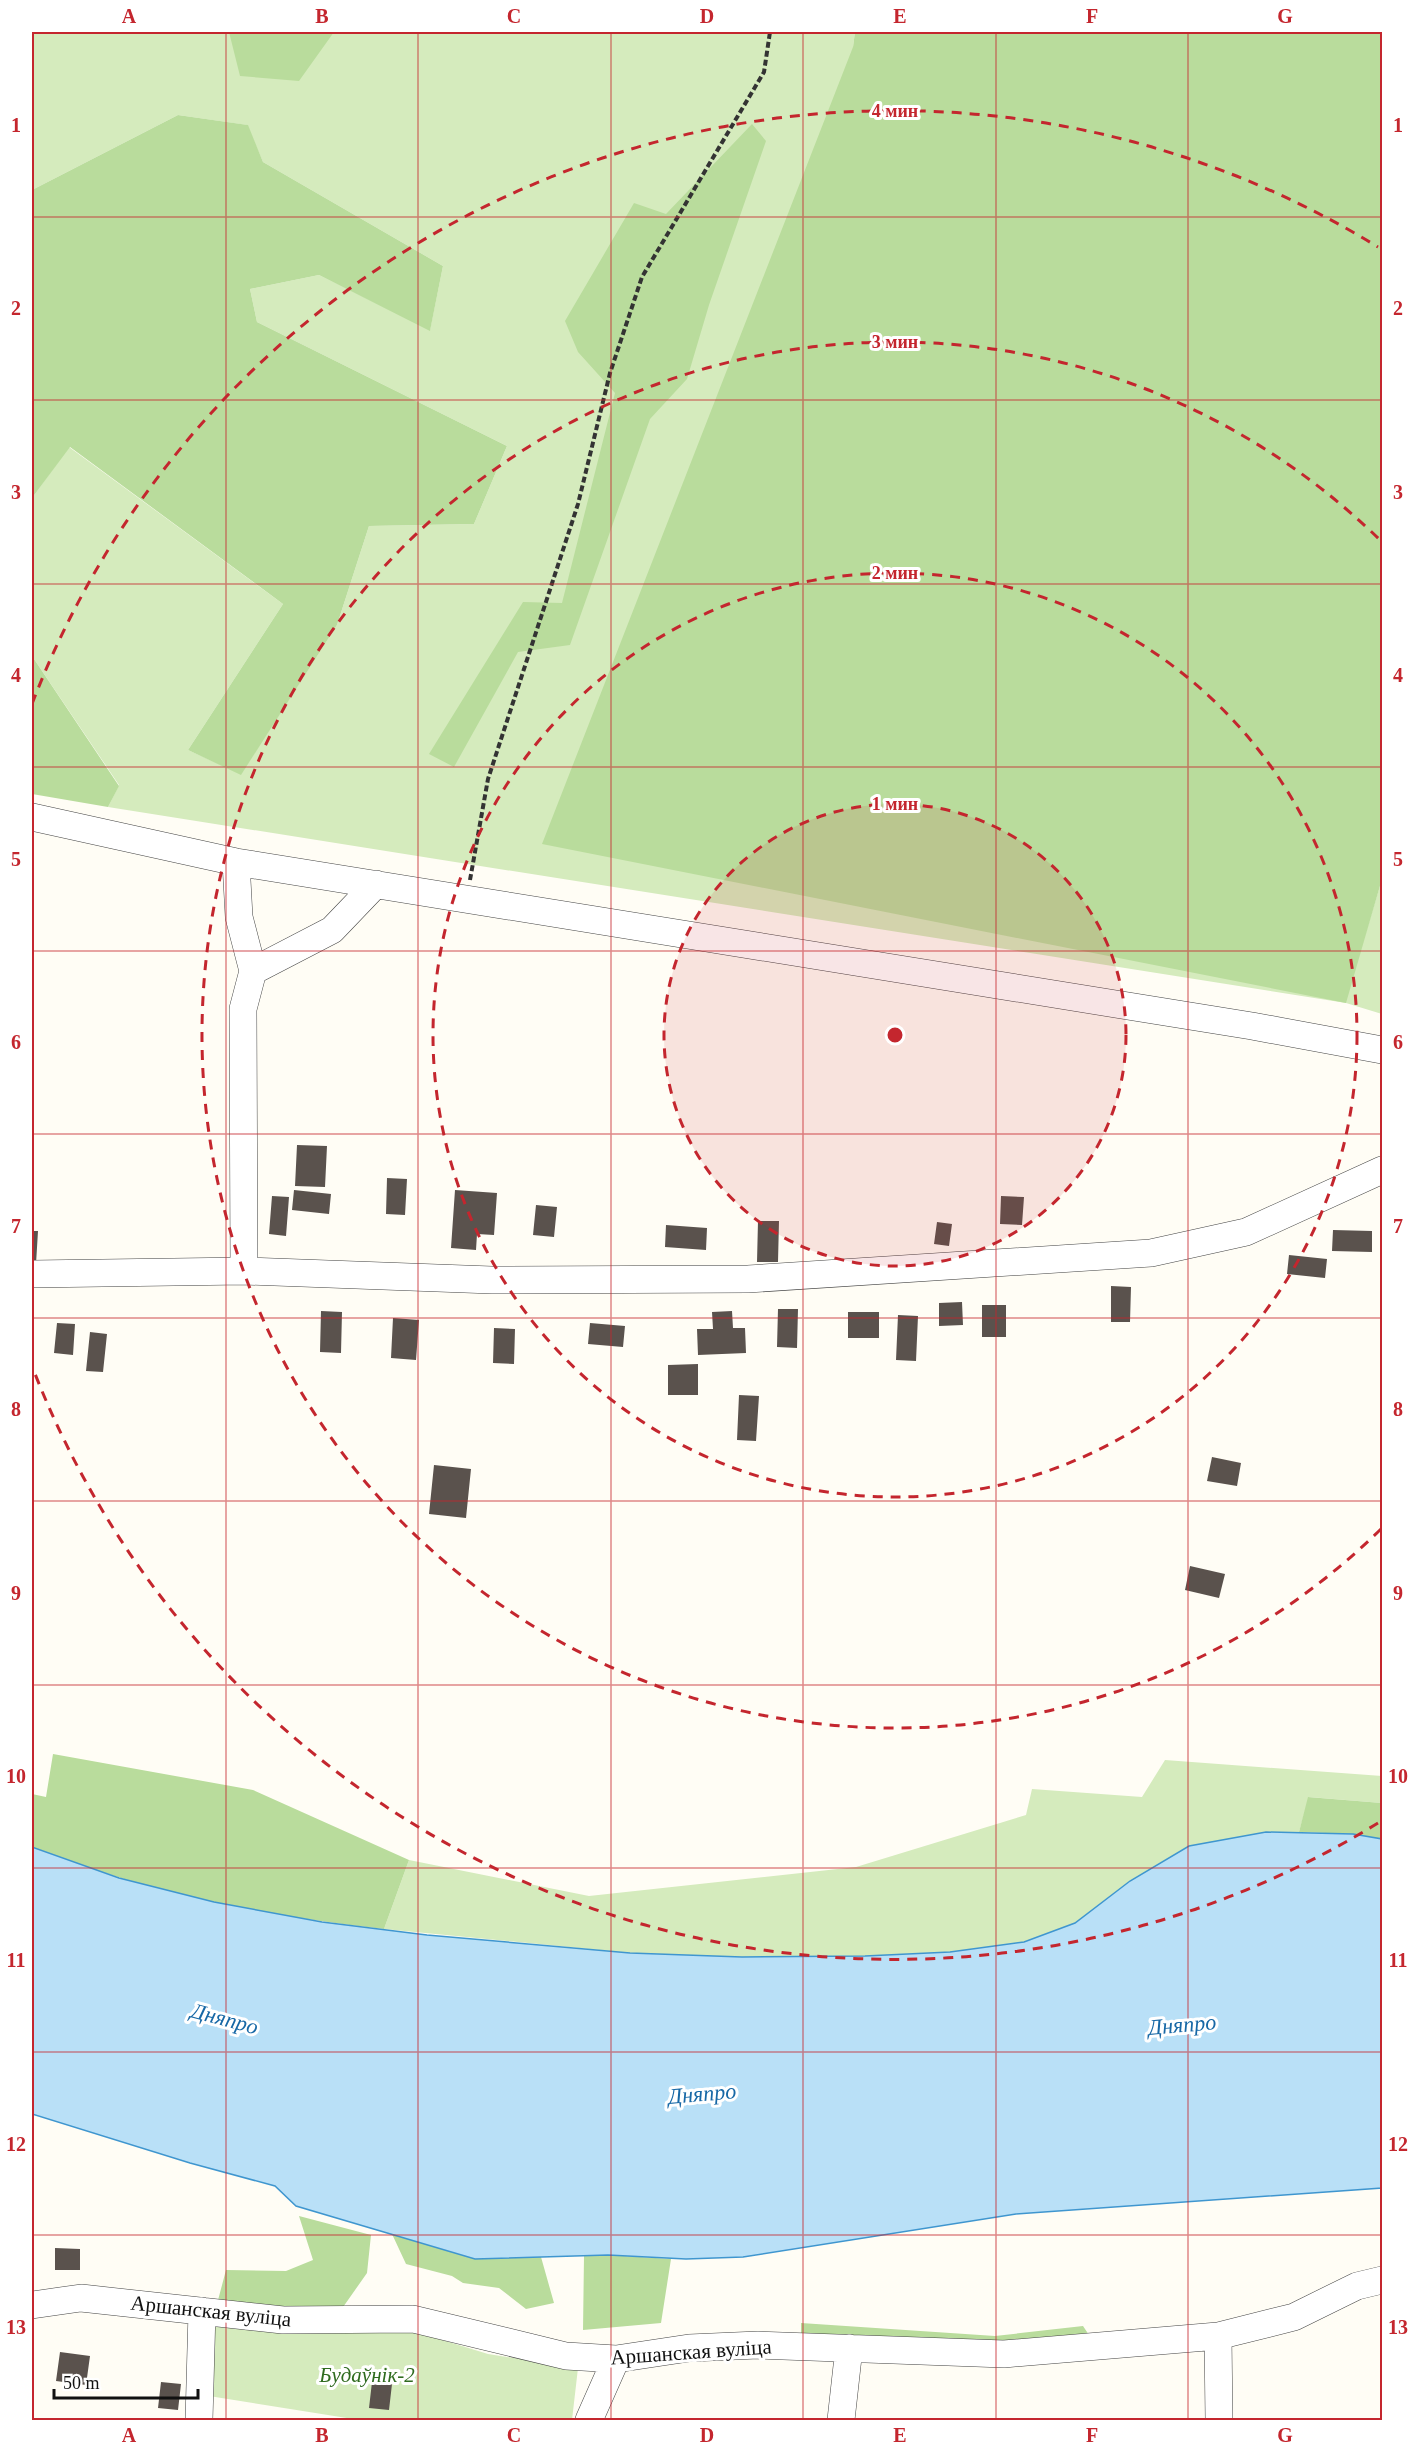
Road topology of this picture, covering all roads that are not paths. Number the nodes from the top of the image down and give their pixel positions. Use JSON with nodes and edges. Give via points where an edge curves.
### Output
{"nodes":[{"id":1,"x":32,"y":817,"type":"edge"},
{"id":2,"x":236,"y":862,"type":"junction"},
{"id":3,"x":376,"y":884,"type":"junction"},
{"id":4,"x":254,"y":971,"type":"junction"},
{"id":5,"x":1383,"y":1050,"type":"edge"},
{"id":6,"x":1383,"y":1170,"type":"edge"},
{"id":7,"x":244,"y":1271,"type":"junction"},
{"id":8,"x":32,"y":1274,"type":"edge"},
{"id":9,"x":1383,"y":2280,"type":"edge"},
{"id":10,"x":32,"y":2305,"type":"edge"},
{"id":11,"x":202,"y":2311,"type":"junction"},
{"id":12,"x":1218,"y":2336,"type":"junction"},
{"id":13,"x":849,"y":2348,"type":"junction"},
{"id":14,"x":616,"y":2359,"type":"junction"},
{"id":15,"x":199,"y":2421,"type":"edge"},
{"id":16,"x":589,"y":2421,"type":"edge"},
{"id":17,"x":841,"y":2421,"type":"edge"},
{"id":18,"x":1219,"y":2421,"type":"edge"}],
"edges":[{"from":1,"to":2,"type":"street"},
{"from":2,"to":3,"type":"street"},
{"from":2,"to":4,"type":"street","via":[[239,917]]},
{"from":3,"to":4,"type":"street","via":[[332,930]]},
{"from":3,"to":5,"type":"street"},
{"from":4,"to":7,"type":"street","via":[[243,1009]]},
{"from":6,"to":7,"type":"street","via":[[1246,1232],[1151,1253],[748,1279],[492,1280]]},
{"from":7,"to":8,"type":"street"},
{"from":9,"to":12,"type":"street","name":"Аршанская вуліца","via":[[1357,2286],[1294,2317]]},
{"from":10,"to":11,"type":"street","name":"Аршанская вуліца","via":[[81,2298]]},
{"from":11,"to":14,"type":"street","name":"Аршанская вуліца","via":[[283,2320],[413,2319],[566,2356]]},
{"from":11,"to":15,"type":"street"},
{"from":12,"to":13,"type":"street","name":"Аршанская вуліца","via":[[1004,2354]]},
{"from":12,"to":18,"type":"street"},
{"from":13,"to":14,"type":"street","name":"Аршанская вуліца","via":[[688,2348]]},
{"from":13,"to":17,"type":"street"},
{"from":14,"to":16,"type":"street"}]}
